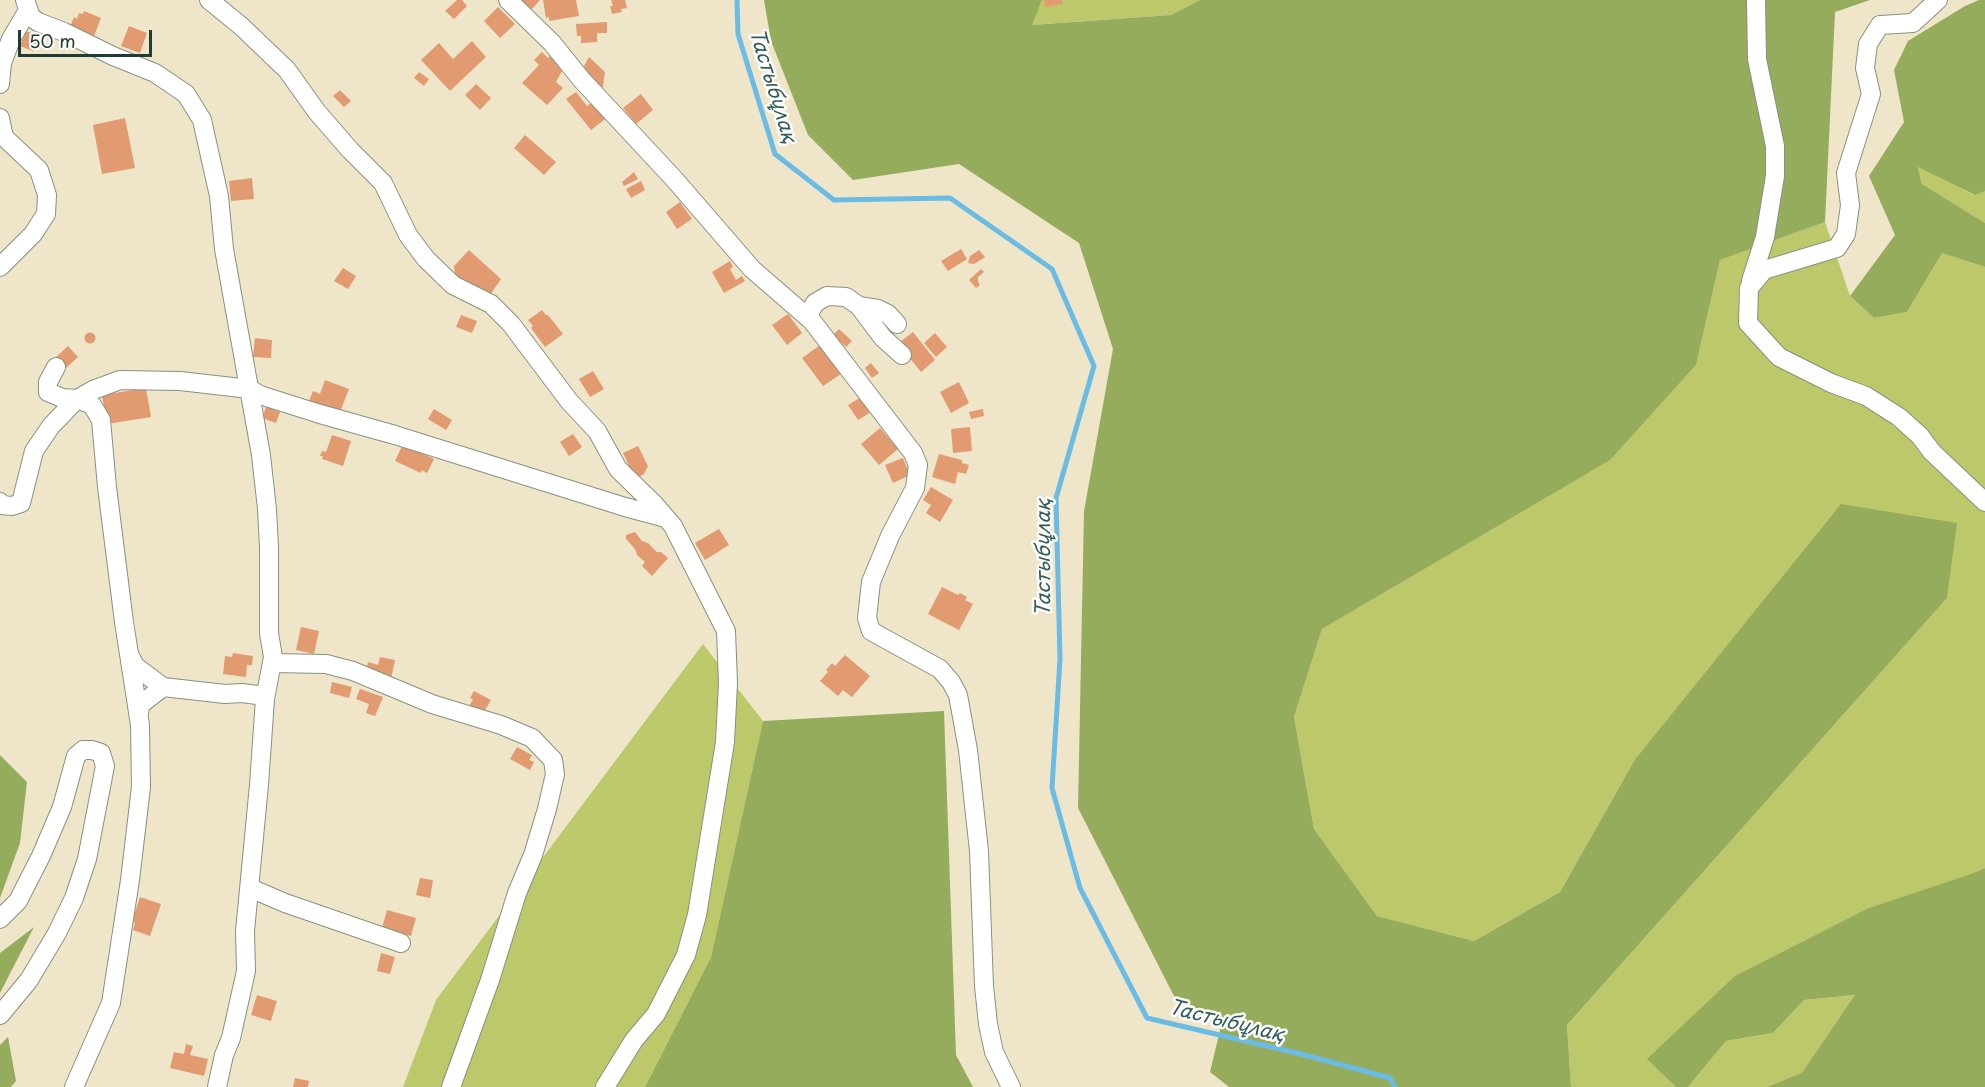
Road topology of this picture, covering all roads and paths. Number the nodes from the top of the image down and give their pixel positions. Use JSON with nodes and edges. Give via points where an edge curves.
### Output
{"nodes":[{"id":1,"x":209,"y":0,"type":"edge"},
{"id":2,"x":508,"y":0,"type":"edge"},
{"id":3,"x":1756,"y":0,"type":"edge"},
{"id":4,"x":1938,"y":0,"type":"edge"},
{"id":5,"x":27,"y":5,"type":"edge"},
{"id":6,"x":0,"y":84,"type":"edge"},
{"id":7,"x":0,"y":118,"type":"edge"},
{"id":8,"x":6,"y":145,"type":"edge"},
{"id":9,"x":0,"y":267,"type":"edge"},
{"id":10,"x":1749,"y":288,"type":"junction"},
{"id":11,"x":859,"y":306,"type":"junction"},
{"id":12,"x":807,"y":317,"type":"junction"},
{"id":13,"x":897,"y":324,"type":"dead end"},
{"id":14,"x":902,"y":356,"type":"dead end"},
{"id":15,"x":56,"y":367,"type":"dead end"},
{"id":16,"x":250,"y":389,"type":"junction"},
{"id":17,"x":77,"y":399,"type":"junction"},
{"id":18,"x":0,"y":502,"type":"edge"},
{"id":19,"x":1985,"y":502,"type":"edge"},
{"id":20,"x":666,"y":518,"type":"junction"},
{"id":21,"x":130,"y":656,"type":"junction"},
{"id":22,"x":272,"y":663,"type":"junction"},
{"id":23,"x":163,"y":687,"type":"junction"},
{"id":24,"x":266,"y":696,"type":"junction"},
{"id":25,"x":139,"y":714,"type":"junction"},
{"id":26,"x":250,"y":888,"type":"junction"},
{"id":27,"x":0,"y":920,"type":"edge"},
{"id":28,"x":401,"y":943,"type":"dead end"},
{"id":29,"x":0,"y":1015,"type":"edge"},
{"id":30,"x":74,"y":1087,"type":"edge"},
{"id":31,"x":216,"y":1087,"type":"edge"},
{"id":32,"x":451,"y":1087,"type":"edge"},
{"id":33,"x":605,"y":1087,"type":"edge"},
{"id":34,"x":1011,"y":1087,"type":"edge"}],
"edges":[{"from":1,"to":20,"type":"street","via":[[287,70],[316,112],[383,183],[408,235],[426,259],[453,285],[491,304],[511,324],[569,401],[597,431],[618,469]]},
{"from":2,"to":12,"type":"street","via":[[552,42],[581,80],[752,269]]},
{"from":3,"to":10,"type":"street","via":[[1757,59],[1775,146],[1775,176],[1765,237]]},
{"from":4,"to":10,"type":"street","via":[[1913,24],[1880,25],[1868,44],[1865,68],[1870,94],[1846,173],[1850,205],[1846,234],[1837,248],[1764,270]]},
{"from":5,"to":6,"type":"street","via":[[2,63]]},
{"from":5,"to":16,"type":"street","via":[[31,17],[38,22],[155,73],[186,94],[202,120],[219,196],[224,249]]},
{"from":7,"to":8,"type":"street"},
{"from":8,"to":9,"type":"street","via":[[39,170],[47,195],[46,214],[33,234]]},
{"from":10,"to":19,"type":"street","via":[[1748,323],[1779,357],[1866,396],[1899,417]]},
{"from":11,"to":12,"type":"street","via":[[846,297],[827,296],[815,303]]},
{"from":11,"to":13,"type":"street","via":[[878,309]]},
{"from":11,"to":14,"type":"street"},
{"from":12,"to":34,"type":"street","via":[[904,438],[918,465],[915,488],[872,582],[867,618],[871,631],[940,669],[958,695],[969,750],[980,851],[988,1024],[994,1052]]},
{"from":15,"to":17,"type":"street","via":[[48,382],[48,392]]},
{"from":16,"to":17,"type":"street","via":[[180,381],[120,380]]},
{"from":16,"to":20,"type":"street","via":[[320,414]]},
{"from":16,"to":22,"type":"street","via":[[267,509],[268,633]]},
{"from":17,"to":18,"type":"street","via":[[34,451],[21,503],[12,506]]},
{"from":17,"to":21,"type":"street","via":[[92,405],[101,420],[106,487]]},
{"from":20,"to":33,"type":"street","via":[[726,631],[725,742],[698,915],[686,955],[656,1014],[633,1040]]},
{"from":21,"to":23,"type":"street","via":[[135,666]]},
{"from":21,"to":25,"type":"street"},
{"from":22,"to":24,"type":"street"},
{"from":22,"to":32,"type":"street","via":[[326,664],[353,671],[432,704],[532,738],[553,760],[555,774],[547,809]]},
{"from":23,"to":24,"type":"street"},
{"from":23,"to":25,"type":"street","via":[[140,705]]},
{"from":24,"to":26,"type":"street"},
{"from":25,"to":30,"type":"street","via":[[141,787],[111,1003]]},
{"from":26,"to":28,"type":"street"},
{"from":26,"to":31,"type":"street","via":[[246,971]]},
{"from":27,"to":29,"type":"street","via":[[18,902],[41,856],[62,807],[76,756],[83,750],[101,753],[105,766],[87,860],[74,898],[29,980]]}]}
